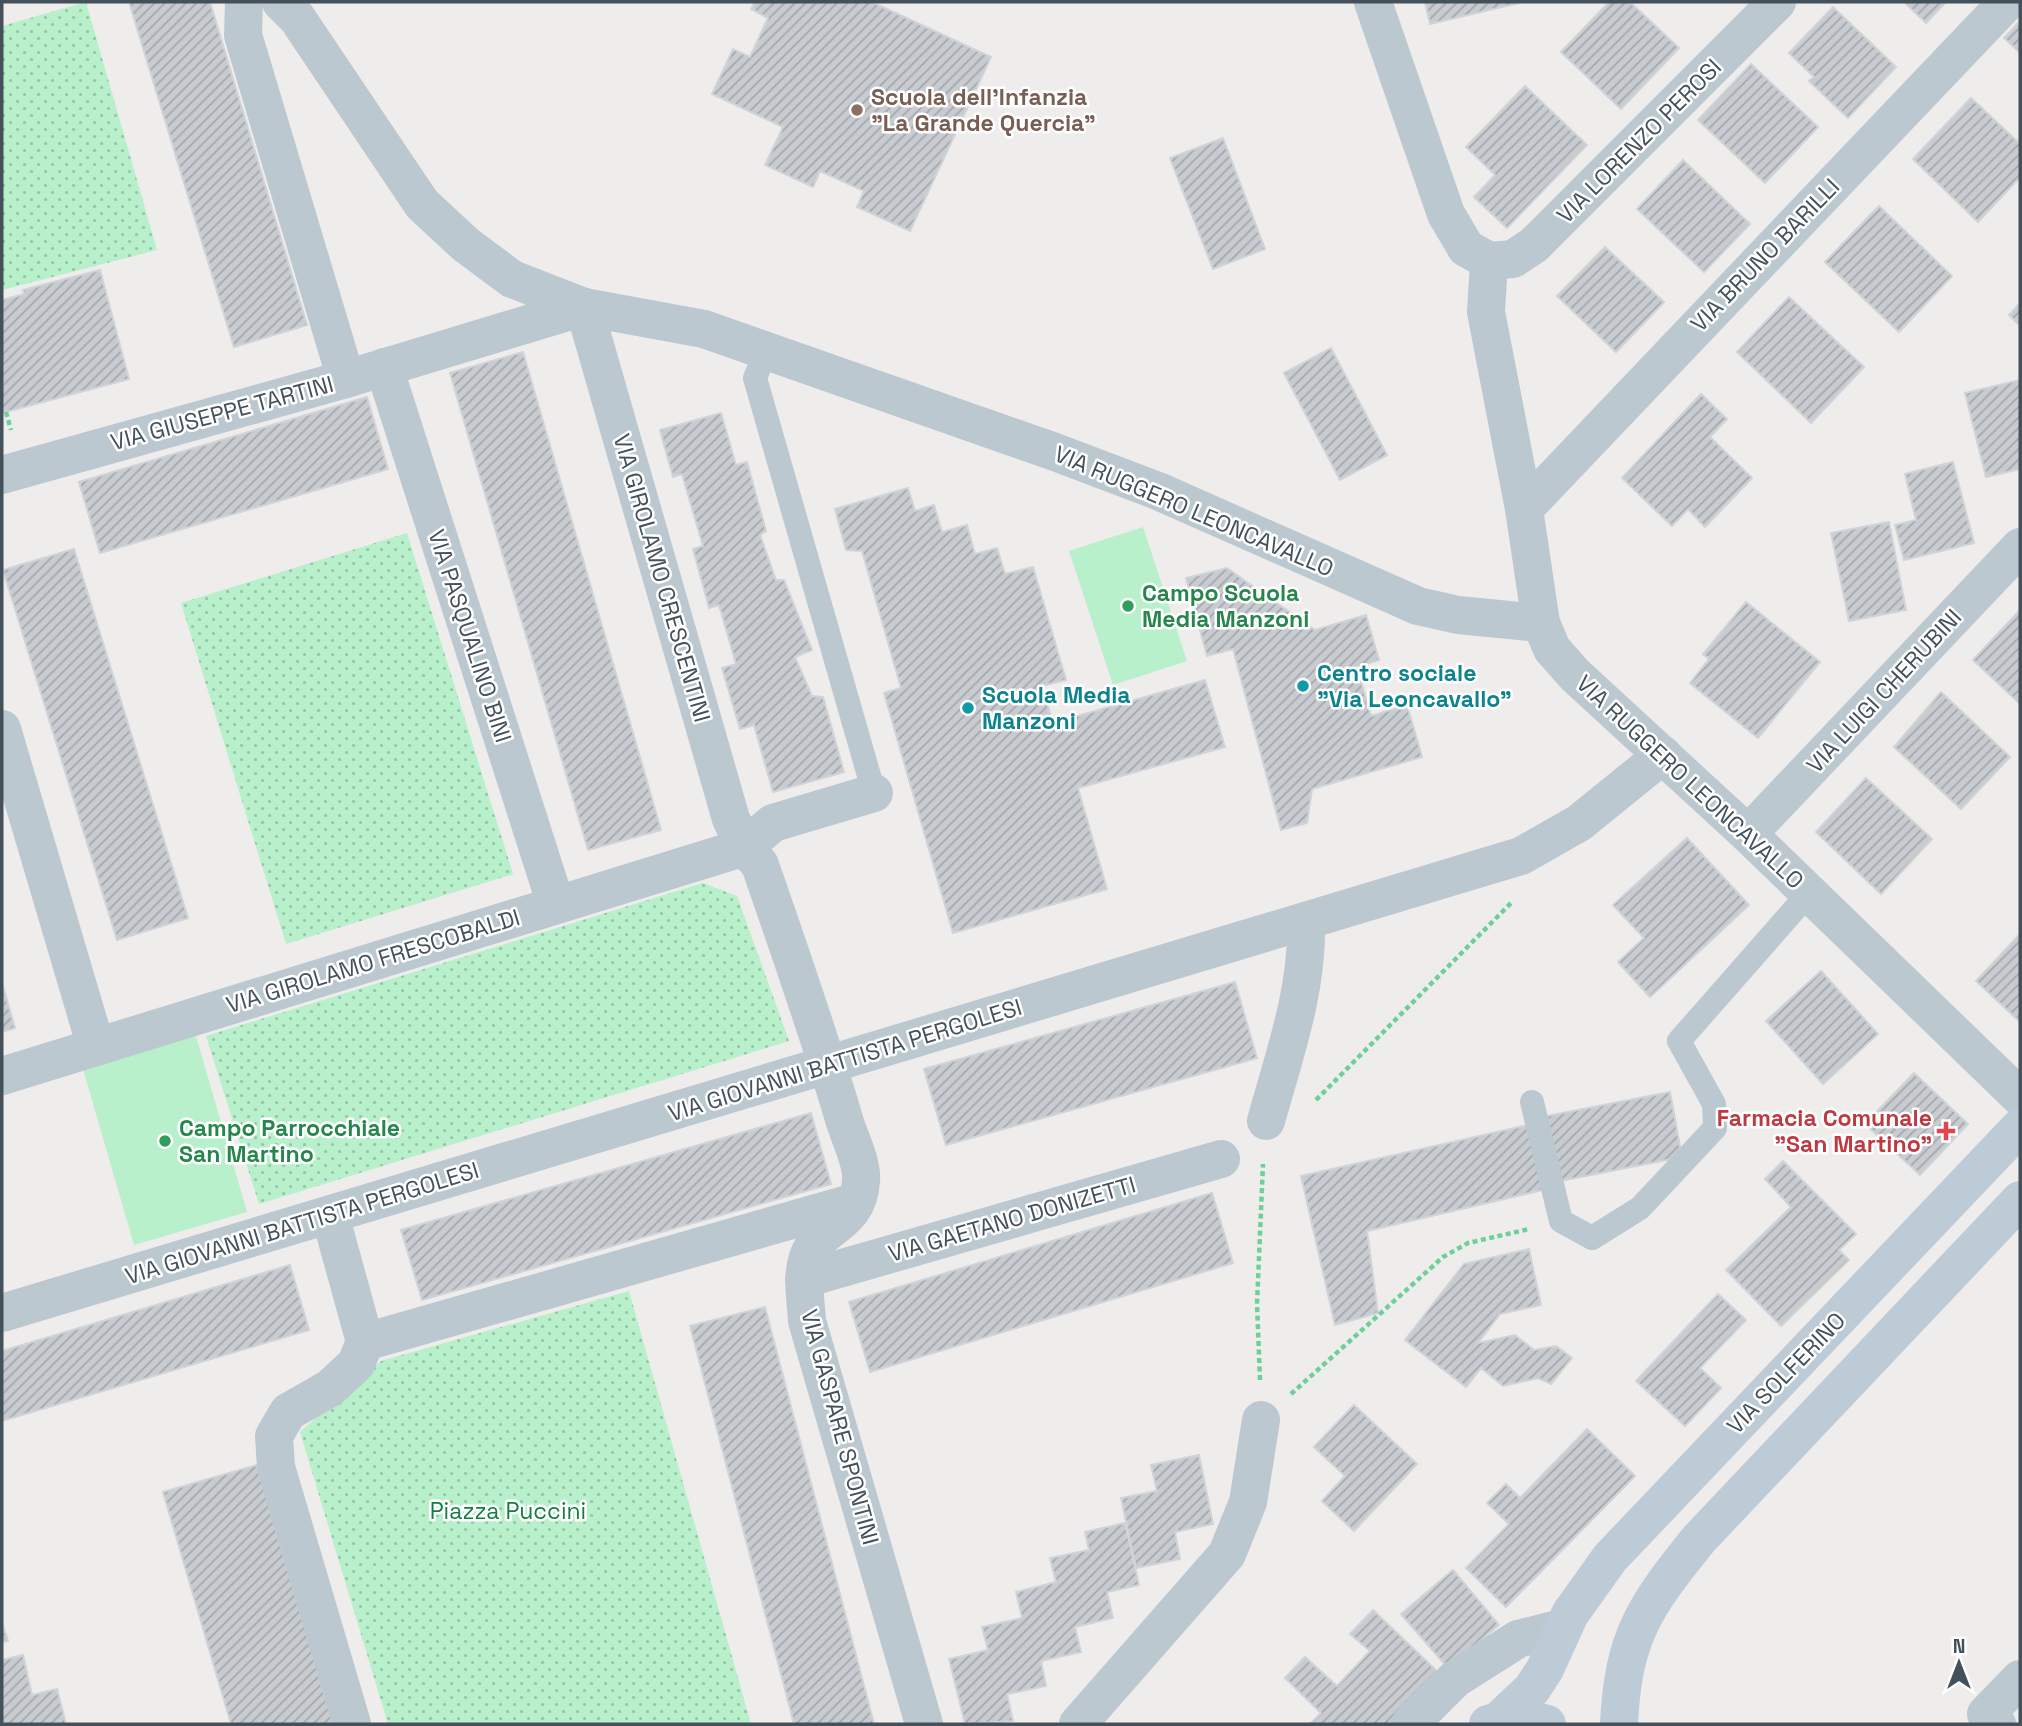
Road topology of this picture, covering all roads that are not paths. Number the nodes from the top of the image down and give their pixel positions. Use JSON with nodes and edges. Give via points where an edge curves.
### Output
{"nodes":[{"id":1,"x":244,"y":2,"type":"edge"},
{"id":2,"x":281,"y":2,"type":"edge"},
{"id":3,"x":1373,"y":2,"type":"edge"},
{"id":4,"x":1777,"y":2,"type":"edge"},
{"id":5,"x":2007,"y":2,"type":"edge"},
{"id":6,"x":1489,"y":261,"type":"junction"},
{"id":7,"x":512,"y":279,"type":"junction"},
{"id":8,"x":584,"y":307,"type":"junction"},
{"id":9,"x":442,"y":350,"type":"junction"},
{"id":10,"x":766,"y":351,"type":"junction"},
{"id":11,"x":384,"y":367,"type":"junction"},
{"id":12,"x":346,"y":379,"type":"junction"},
{"id":13,"x":2,"y":475,"type":"edge"},
{"id":14,"x":1524,"y":509,"type":"junction"},
{"id":15,"x":2020,"y":547,"type":"edge"},
{"id":16,"x":1541,"y":623,"type":"junction"},
{"id":17,"x":2,"y":729,"type":"edge"},
{"id":18,"x":1663,"y":755,"type":"junction"},
{"id":19,"x":874,"y":793,"type":"joint"},
{"id":20,"x":1748,"y":834,"type":"junction"},
{"id":21,"x":745,"y":847,"type":"junction"},
{"id":22,"x":1809,"y":893,"type":"junction"},
{"id":23,"x":556,"y":905,"type":"junction"},
{"id":24,"x":1306,"y":922,"type":"junction"},
{"id":25,"x":96,"y":1047,"type":"junction"},
{"id":26,"x":828,"y":1065,"type":"junction"},
{"id":27,"x":2,"y":1076,"type":"edge"},
{"id":28,"x":2020,"y":1097,"type":"edge"},
{"id":29,"x":1532,"y":1102,"type":"dead end"},
{"id":30,"x":2020,"y":1127,"type":"edge"},
{"id":31,"x":1265,"y":1137,"type":"road end"},
{"id":32,"x":1221,"y":1159,"type":"dead end"},
{"id":33,"x":2020,"y":1200,"type":"edge"},
{"id":34,"x":857,"y":1201,"type":"junction"},
{"id":35,"x":330,"y":1215,"type":"junction"},
{"id":36,"x":804,"y":1279,"type":"junction"},
{"id":37,"x":2,"y":1313,"type":"edge"},
{"id":38,"x":365,"y":1342,"type":"junction"},
{"id":39,"x":1261,"y":1420,"type":"road end"},
{"id":40,"x":1562,"y":1628,"type":"junction"},
{"id":41,"x":2020,"y":1679,"type":"edge"},
{"id":42,"x":1493,"y":1723,"type":"edge"},
{"id":43,"x":352,"y":1724,"type":"edge"},
{"id":44,"x":924,"y":1724,"type":"edge"},
{"id":45,"x":1078,"y":1724,"type":"edge"},
{"id":46,"x":1410,"y":1724,"type":"edge"},
{"id":47,"x":1548,"y":1724,"type":"edge"},
{"id":48,"x":1619,"y":1724,"type":"edge"},
{"id":49,"x":1997,"y":1724,"type":"edge"}],
"edges":[{"from":1,"to":12,"type":"street","via":[[243,35]]},
{"from":2,"to":7,"type":"street","name":"VIA RUGGERO LEONCAVALLO","via":[[297,18],[422,204]]},
{"from":3,"to":6,"type":"street","via":[[1446,214],[1466,248]]},
{"from":4,"to":6,"type":"street","name":"VIA LORENZO PEROSI","via":[[1534,245],[1513,259]]},
{"from":5,"to":14,"type":"street","name":"VIA BRUNO BARILLI"},
{"from":6,"to":14,"type":"street","via":[[1486,312]]},
{"from":7,"to":8,"type":"street","name":"VIA RUGGERO LEONCAVALLO"},
{"from":7,"to":9,"type":"street","name":"VIA GIUSEPPE TARTINI","via":[[491,312]]},
{"from":8,"to":9,"type":"street","name":"VIA GIUSEPPE TARTINI"},
{"from":8,"to":10,"type":"street","name":"VIA RUGGERO LEONCAVALLO","via":[[704,330]]},
{"from":8,"to":21,"type":"street","name":"VIA GIROLAMO CRESCENTINI","via":[[731,819]]},
{"from":9,"to":11,"type":"street","name":"VIA GIUSEPPE TARTINI"},
{"from":10,"to":16,"type":"street","name":"VIA RUGGERO LEONCAVALLO","via":[[1158,491],[1418,606]]},
{"from":10,"to":19,"type":"lane","via":[[755,378]]},
{"from":11,"to":12,"type":"street","name":"VIA GIUSEPPE TARTINI"},
{"from":11,"to":23,"type":"street","name":"VIA PASQUALINO BINI"},
{"from":12,"to":13,"type":"street","name":"VIA GIUSEPPE TARTINI"},
{"from":14,"to":16,"type":"street"},
{"from":15,"to":20,"type":"street","name":"VIA LUIGI CHERUBINI"},
{"from":16,"to":18,"type":"street","name":"VIA RUGGERO LEONCAVALLO","via":[[1552,649],[1575,675]]},
{"from":17,"to":25,"type":"street"},
{"from":18,"to":20,"type":"street","name":"VIA RUGGERO LEONCAVALLO"},
{"from":18,"to":24,"type":"street","name":"VIA GIOVANNI BATTISTA PERGOLESI","via":[[1579,824],[1521,856]]},
{"from":19,"to":21,"type":"street","name":"VIA GIROLAMO FRESCOBALDI","via":[[773,824]]},
{"from":20,"to":22,"type":"street","name":"VIA RUGGERO LEONCAVALLO"},
{"from":21,"to":23,"type":"street","name":"VIA GIROLAMO FRESCOBALDI"},
{"from":21,"to":26,"type":"street","via":[[760,865]]},
{"from":22,"to":28,"type":"street","name":"VIA RUGGERO LEONCAVALLO"},
{"from":22,"to":29,"type":"lane","via":[[1679,1041],[1714,1104],[1715,1128],[1640,1208],[1592,1238],[1561,1221]]},
{"from":23,"to":25,"type":"street","name":"VIA GIROLAMO FRESCOBALDI"},
{"from":24,"to":26,"type":"street","name":"VIA GIOVANNI BATTISTA PERGOLESI"},
{"from":24,"to":31,"type":"street","via":[[1307,958]]},
{"from":25,"to":27,"type":"street","name":"VIA GIROLAMO FRESCOBALDI"},
{"from":26,"to":34,"type":"street","via":[[862,1179]]},
{"from":26,"to":35,"type":"street","name":"VIA GIOVANNI BATTISTA PERGOLESI"},
{"from":30,"to":40,"type":"main road","name":"VIA SOLFERINO","via":[[1610,1558]]},
{"from":32,"to":36,"type":"street","name":"VIA GAETANO DONIZETTI"},
{"from":33,"to":48,"type":"main road","via":[[1699,1539],[1655,1593],[1632,1638],[1622,1680]]},
{"from":34,"to":36,"type":"street","name":"VIA GASPARE SPONTINI","via":[[846,1220],[822,1236],[808,1256]]},
{"from":34,"to":38,"type":"street"},
{"from":35,"to":37,"type":"street","name":"VIA GIOVANNI BATTISTA PERGOLESI"},
{"from":35,"to":38,"type":"street"},
{"from":36,"to":44,"type":"street","name":"VIA GASPARE SPONTINI","via":[[807,1321]]},
{"from":38,"to":43,"type":"street","via":[[356,1364],[330,1388],[288,1412],[274,1436],[276,1467]]},
{"from":39,"to":45,"type":"street","via":[[1248,1502],[1227,1554]]},
{"from":40,"to":42,"type":"main road","name":"VIA SOLFERINO","via":[[1532,1689]]},
{"from":40,"to":46,"type":"street","via":[[1518,1639],[1465,1672]]},
{"from":41,"to":49,"type":"street","via":[[1986,1714]]},
{"from":42,"to":47,"type":"main road","name":"VIA SOLFERINO","via":[[1535,1720]]}]}
